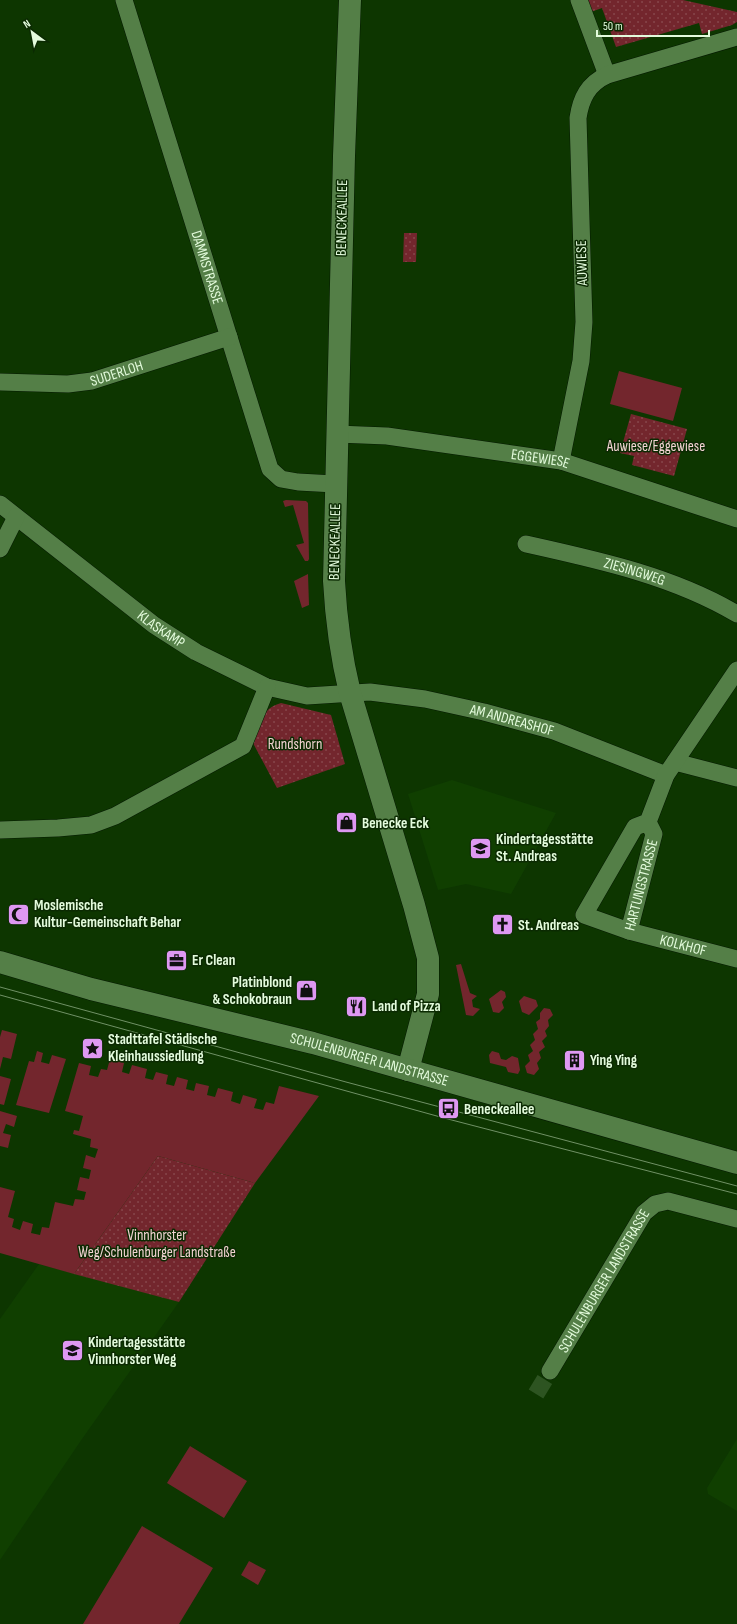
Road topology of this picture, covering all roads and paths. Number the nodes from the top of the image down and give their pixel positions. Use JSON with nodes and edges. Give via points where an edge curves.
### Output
{"nodes":[{"id":1,"x":124,"y":0,"type":"edge"},
{"id":2,"x":350,"y":0,"type":"edge"},
{"id":3,"x":579,"y":0,"type":"edge"},
{"id":4,"x":737,"y":37,"type":"edge"},
{"id":5,"x":607,"y":74,"type":"junction"},
{"id":6,"x":229,"y":337,"type":"junction"},
{"id":7,"x":0,"y":382,"type":"edge"},
{"id":8,"x":337,"y":434,"type":"junction"},
{"id":9,"x":561,"y":461,"type":"junction"},
{"id":10,"x":335,"y":484,"type":"junction"},
{"id":11,"x":0,"y":504,"type":"edge"},
{"id":12,"x":16,"y":517,"type":"junction"},
{"id":13,"x":737,"y":520,"type":"edge"},
{"id":14,"x":526,"y":544,"type":"dead end"},
{"id":15,"x":0,"y":549,"type":"edge"},
{"id":16,"x":737,"y":614,"type":"edge"},
{"id":17,"x":737,"y":670,"type":"edge"},
{"id":18,"x":267,"y":687,"type":"junction"},
{"id":19,"x":350,"y":693,"type":"junction"},
{"id":20,"x":671,"y":769,"type":"junction"},
{"id":21,"x":737,"y":778,"type":"edge"},
{"id":22,"x":651,"y":828,"type":"junction"},
{"id":23,"x":0,"y":830,"type":"edge"},
{"id":24,"x":629,"y":931,"type":"junction"},
{"id":25,"x":737,"y":960,"type":"edge"},
{"id":26,"x":0,"y":962,"type":"edge"},
{"id":27,"x":408,"y":1070,"type":"junction"},
{"id":28,"x":737,"y":1163,"type":"edge"},
{"id":29,"x":737,"y":1219,"type":"edge"},
{"id":30,"x":550,"y":1371,"type":"tunnel mouth"}],
"edges":[{"from":1,"to":6,"type":"street","name":"DAMMSTRASSE"},
{"from":2,"to":8,"type":"street","name":"BENECKEALLEE"},
{"from":3,"to":5,"type":"street"},
{"from":4,"to":5,"type":"street","name":"AUWIESE"},
{"from":5,"to":9,"type":"street","name":"AUWIESE","via":[[592,85],[581,101],[578,118],[583,353]]},
{"from":6,"to":7,"type":"street","name":"SUDERLOH","via":[[92,381],[68,384]]},
{"from":6,"to":10,"type":"street","name":"DAMMSTRASSE","via":[[270,469],[281,478],[298,482]]},
{"from":8,"to":9,"type":"street","name":"EGGEWIESE","via":[[387,436]]},
{"from":8,"to":10,"type":"street","name":"BENECKEALLEE"},
{"from":9,"to":13,"type":"street","name":"EGGEWIESE"},
{"from":10,"to":19,"type":"street","name":"BENECKEALLEE","via":[[335,601],[343,663]]},
{"from":11,"to":12,"type":"street","name":"KLASKAMP"},
{"from":12,"to":15,"type":"street"},
{"from":12,"to":18,"type":"street","name":"KLASKAMP","via":[[154,625],[196,652]]},
{"from":14,"to":16,"type":"street","name":"ZIESINGWEG","via":[[596,560],[673,584],[717,602]]},
{"from":17,"to":20,"type":"street","name":"HARTUNGSTRASSE"},
{"from":18,"to":19,"type":"street","name":"KLASKAMP","via":[[307,696]]},
{"from":18,"to":23,"type":"street","via":[[242,746],[115,816],[91,825]]},
{"from":19,"to":20,"type":"street","name":"AM ANDREASHOF","via":[[370,692],[424,699],[484,712],[554,731]]},
{"from":19,"to":27,"type":"street","name":"BENECKEALLEE","via":[[428,958],[428,994]]},
{"from":20,"to":21,"type":"street","name":"AM ANDREASHOF"},
{"from":20,"to":22,"type":"street","name":"HARTUNGSTRASSE"},
{"from":22,"to":24,"type":"street","name":"HARTUNGSTRASSE"},
{"from":22,"to":24,"type":"street","name":"HARTUNGSTRASSE","via":[[635,827],[584,915]]},
{"from":24,"to":25,"type":"street","name":"KOLKHOF"},
{"from":26,"to":27,"type":"street","name":"SCHULENBURGER LANDSTRASSE","via":[[92,989],[313,1043]]},
{"from":27,"to":28,"type":"street","name":"SCHULENBURGER LANDSTRASSE"},
{"from":29,"to":30,"type":"street","name":"SCHULENBURGER LANDSTRASSE","via":[[668,1201],[655,1204],[644,1213]]}]}
